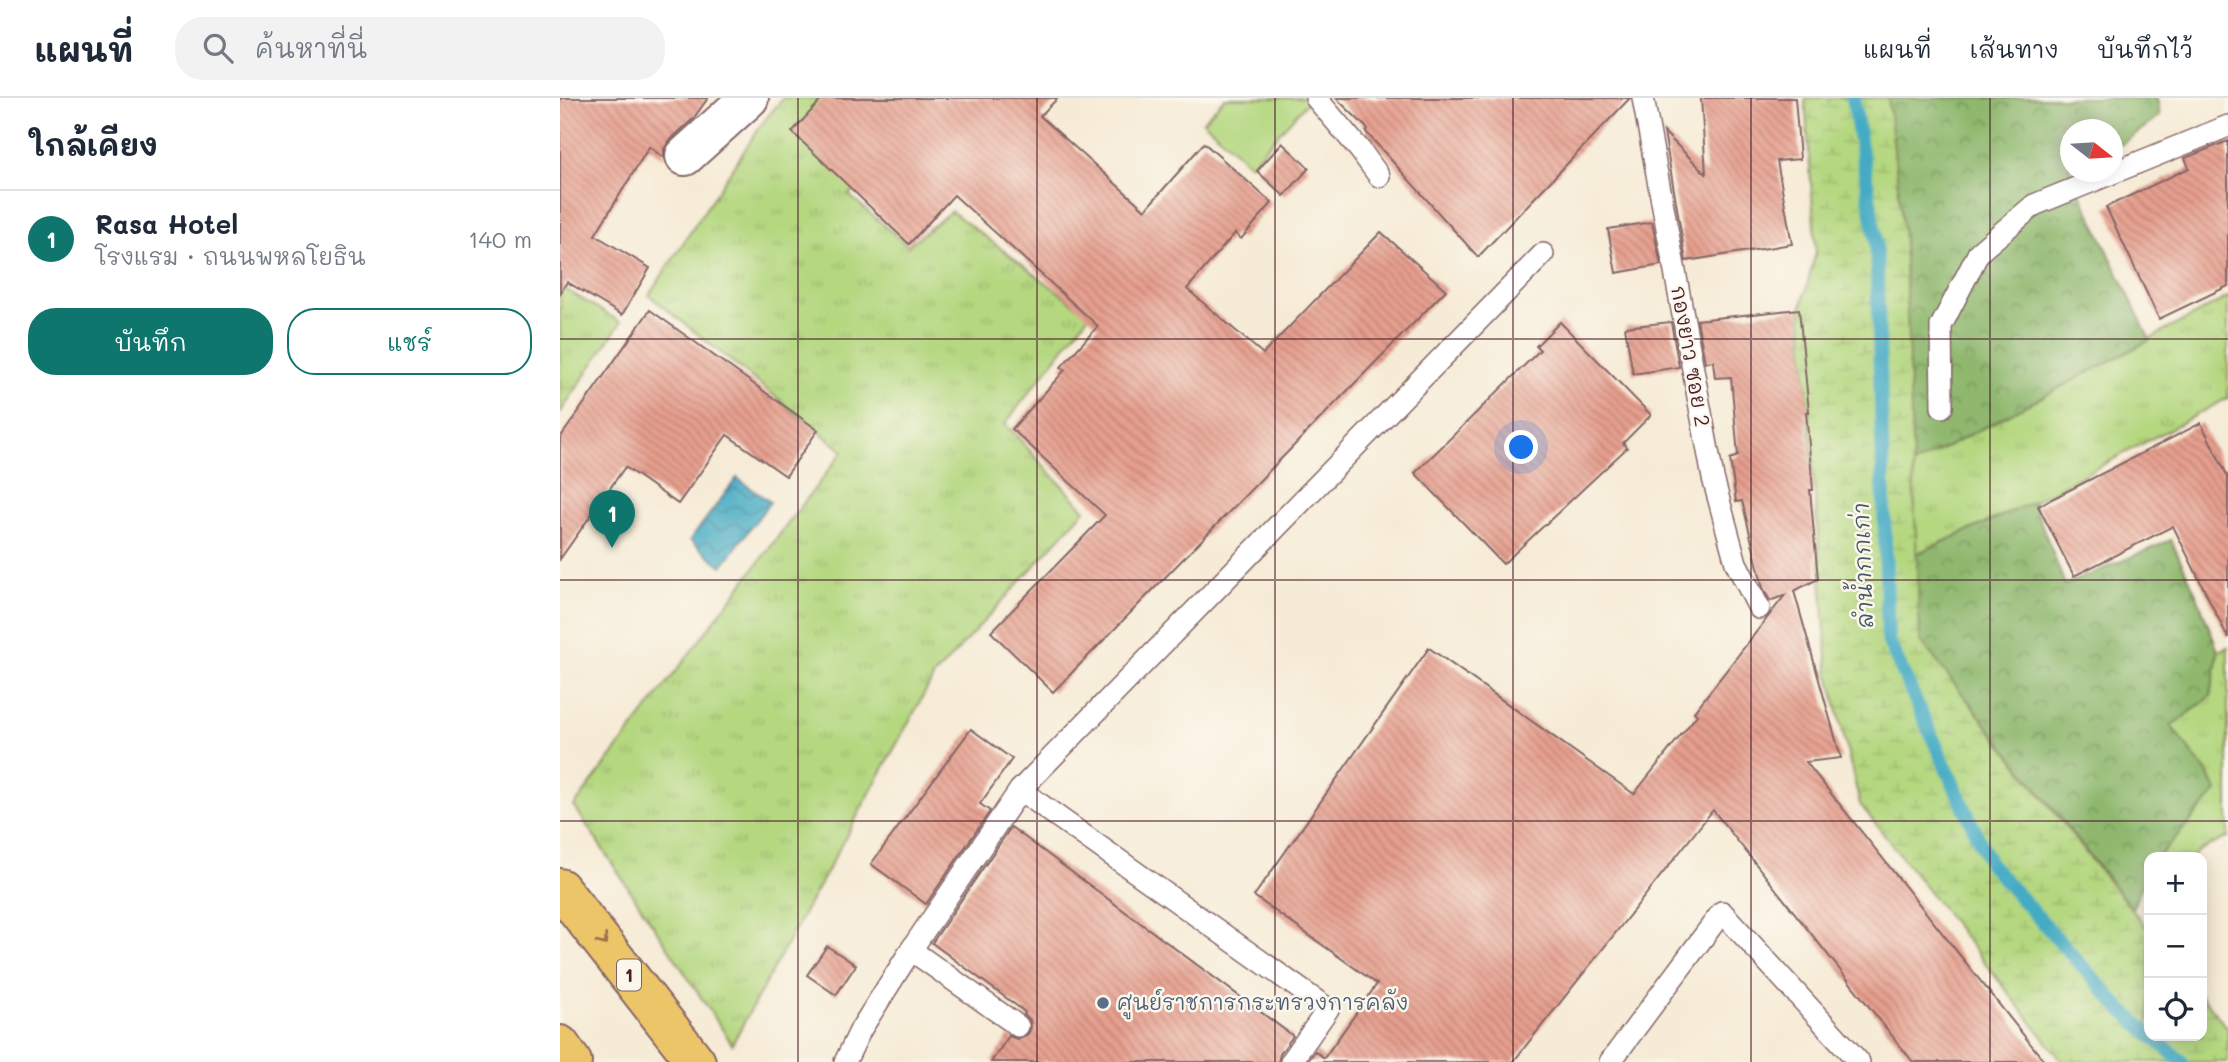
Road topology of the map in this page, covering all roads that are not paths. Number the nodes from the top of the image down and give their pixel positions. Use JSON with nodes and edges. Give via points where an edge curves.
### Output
{"nodes":[{"id":1,"x":749,"y":98,"type":"edge"},
{"id":2,"x":1316,"y":98,"type":"edge"},
{"id":3,"x":1643,"y":98,"type":"edge"},
{"id":4,"x":2228,"y":126,"type":"edge"},
{"id":5,"x":685,"y":156,"type":"dead end"},
{"id":6,"x":1378,"y":176,"type":"dead end"},
{"id":7,"x":1543,"y":254,"type":"dead end"},
{"id":8,"x":1942,"y":407,"type":"dead end"},
{"id":9,"x":1759,"y":608,"type":"dead end"},
{"id":10,"x":1020,"y":790,"type":"junction"},
{"id":11,"x":560,"y":888,"type":"edge"},
{"id":12,"x":911,"y":950,"type":"junction"},
{"id":13,"x":1018,"y":1026,"type":"dead end"},
{"id":14,"x":560,"y":1045,"type":"edge"},
{"id":15,"x":572,"y":1062,"type":"edge"},
{"id":16,"x":696,"y":1062,"type":"edge"},
{"id":17,"x":845,"y":1062,"type":"edge"},
{"id":18,"x":1292,"y":1062,"type":"edge"},
{"id":19,"x":1610,"y":1062,"type":"edge"},
{"id":20,"x":1860,"y":1062,"type":"edge"}],
"edges":[{"from":1,"to":5,"type":"street"},
{"from":2,"to":6,"type":"lane"},
{"from":3,"to":9,"type":"lane","name":"กองยาว ซอย 2","via":[[1713,478],[1735,563]]},
{"from":4,"to":8,"type":"lane","via":[[2034,205],[1979,252],[1941,326]]},
{"from":7,"to":10,"type":"lane"},
{"from":10,"to":12,"type":"lane"},
{"from":10,"to":18,"type":"lane","via":[[1328,1009]]},
{"from":11,"to":16,"type":"main road","number":"1","one_way":true},
{"from":12,"to":13,"type":"lane"},
{"from":12,"to":17,"type":"lane"},
{"from":14,"to":15,"type":"main road"},
{"from":19,"to":20,"type":"lane","via":[[1722,912]]}]}
